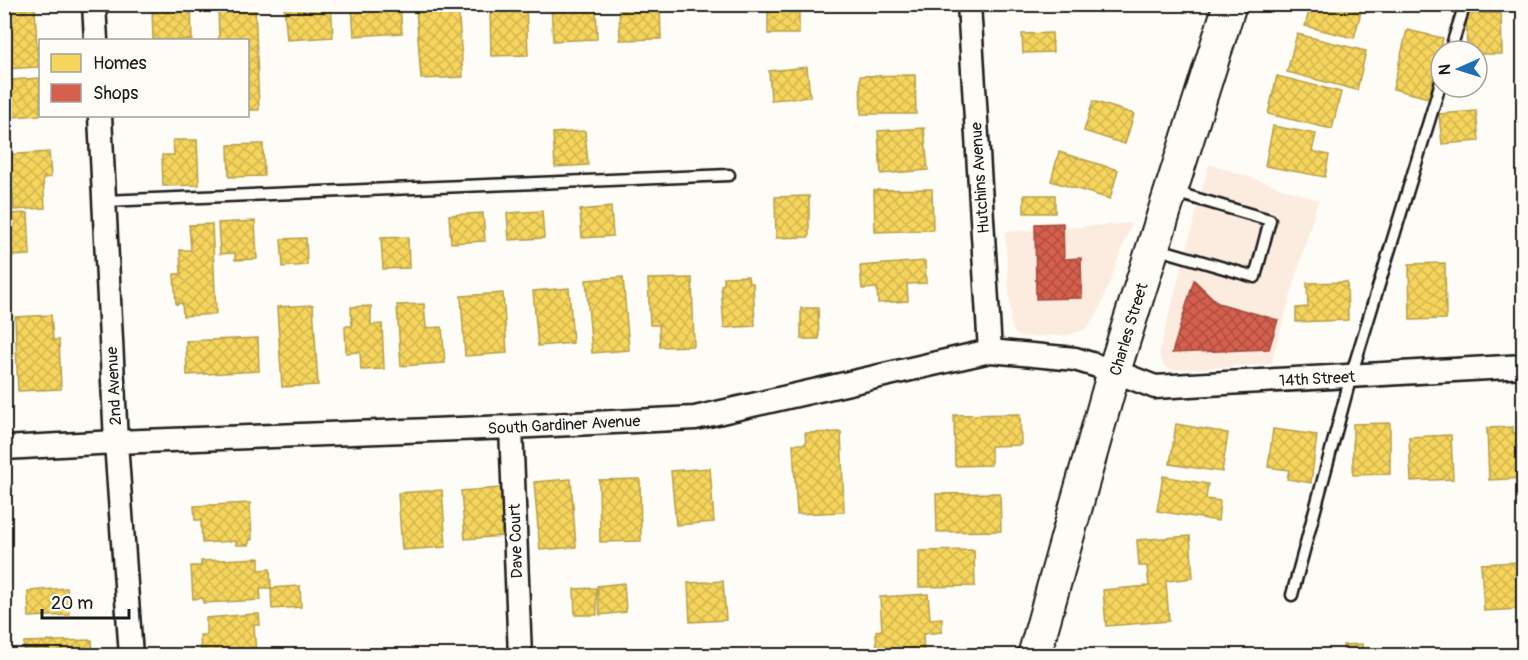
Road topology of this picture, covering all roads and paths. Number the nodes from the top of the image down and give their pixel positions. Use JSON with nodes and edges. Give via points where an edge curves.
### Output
{"nodes":[{"id":1,"x":94,"y":4,"type":"edge"},
{"id":2,"x":969,"y":4,"type":"edge"},
{"id":3,"x":1230,"y":4,"type":"edge"},
{"id":4,"x":1465,"y":4,"type":"edge"},
{"id":5,"x":96,"y":39,"type":"edge"},
{"id":6,"x":1454,"y":39,"type":"edge"},
{"id":7,"x":1436,"y":99,"type":"edge"},
{"id":8,"x":100,"y":117,"type":"edge"},
{"id":9,"x":729,"y":175,"type":"dead end"},
{"id":10,"x":1171,"y":191,"type":"junction"},
{"id":11,"x":104,"y":201,"type":"junction"},
{"id":12,"x":1153,"y":247,"type":"junction"},
{"id":13,"x":990,"y":351,"type":"junction"},
{"id":14,"x":1524,"y":366,"type":"edge"},
{"id":15,"x":1114,"y":371,"type":"junction"},
{"id":16,"x":1351,"y":376,"type":"junction"},
{"id":17,"x":511,"y":427,"type":"junction"},
{"id":18,"x":116,"y":442,"type":"junction"},
{"id":19,"x":4,"y":448,"type":"edge"},
{"id":20,"x":1292,"y":595,"type":"dead end"},
{"id":21,"x":131,"y":656,"type":"edge"},
{"id":22,"x":520,"y":656,"type":"edge"},
{"id":23,"x":1034,"y":656,"type":"edge"}],
"edges":[{"from":1,"to":5,"type":"street"},
{"from":2,"to":13,"type":"street","name":"Hutchins Avenue"},
{"from":3,"to":10,"type":"main road","name":"Charles Street"},
{"from":4,"to":6,"type":"lane"},
{"from":7,"to":16,"type":"lane"},
{"from":8,"to":11,"type":"street","name":"2nd Avenue"},
{"from":9,"to":11,"type":"lane"},
{"from":10,"to":12,"type":"main road","name":"Charles Street"},
{"from":10,"to":12,"type":"lane","via":[[1270,220],[1255,277]]},
{"from":11,"to":18,"type":"street","name":"2nd Avenue"},
{"from":12,"to":15,"type":"main road","name":"Charles Street"},
{"from":13,"to":15,"type":"street","name":"South Gardiner Avenue","via":[[1075,359]]},
{"from":13,"to":17,"type":"street","name":"South Gardiner Avenue","via":[[695,418]]},
{"from":14,"to":16,"type":"street","name":"14th Street"},
{"from":15,"to":16,"type":"street","name":"14th Street","via":[[1155,387]]},
{"from":15,"to":23,"type":"main road","name":"Charles Street"},
{"from":16,"to":20,"type":"lane"},
{"from":17,"to":18,"type":"street","name":"South Gardiner Avenue"},
{"from":17,"to":22,"type":"street","name":"Dave Court"},
{"from":18,"to":19,"type":"street","name":"South Gardiner Avenue"},
{"from":18,"to":21,"type":"street","name":"2nd Avenue"}]}
